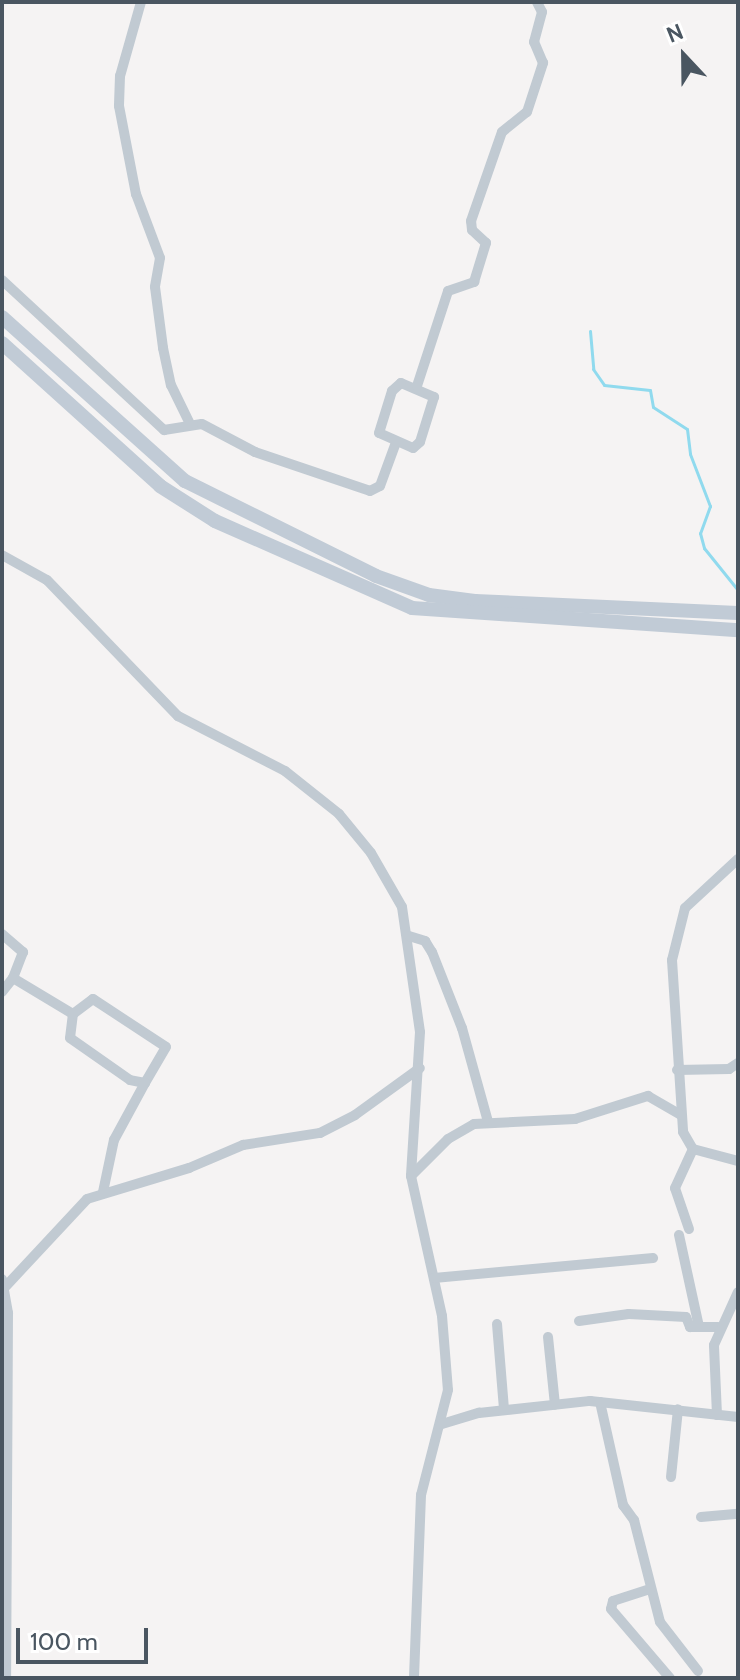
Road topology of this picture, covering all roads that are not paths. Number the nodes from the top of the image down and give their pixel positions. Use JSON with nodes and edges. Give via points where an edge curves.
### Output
{"nodes":[{"id":1,"x":141,"y":2,"type":"edge"},
{"id":2,"x":537,"y":2,"type":"edge"},
{"id":3,"x":2,"y":280,"type":"edge"},
{"id":4,"x":2,"y":317,"type":"edge"},
{"id":5,"x":2,"y":343,"type":"edge"},
{"id":6,"x":417,"y":386,"type":"junction"},
{"id":7,"x":190,"y":424,"type":"junction"},
{"id":8,"x":395,"y":445,"type":"junction"},
{"id":9,"x":2,"y":555,"type":"edge"},
{"id":10,"x":738,"y":613,"type":"edge"},
{"id":11,"x":738,"y":630,"type":"edge"},
{"id":12,"x":738,"y":859,"type":"edge"},
{"id":13,"x":2,"y":934,"type":"edge"},
{"id":14,"x":409,"y":936,"type":"junction"},
{"id":15,"x":13,"y":978,"type":"junction"},
{"id":16,"x":2,"y":992,"type":"edge"},
{"id":17,"x":73,"y":1014,"type":"junction"},
{"id":18,"x":738,"y":1063,"type":"edge"},
{"id":19,"x":420,"y":1068,"type":"junction"},
{"id":20,"x":677,"y":1070,"type":"junction"},
{"id":21,"x":145,"y":1083,"type":"junction"},
{"id":22,"x":681,"y":1115,"type":"junction"},
{"id":23,"x":488,"y":1122,"type":"junction"},
{"id":24,"x":693,"y":1149,"type":"junction"},
{"id":25,"x":738,"y":1161,"type":"edge"},
{"id":26,"x":411,"y":1176,"type":"junction"},
{"id":27,"x":103,"y":1192,"type":"junction"},
{"id":28,"x":653,"y":1258,"type":"dead end"},
{"id":29,"x":434,"y":1278,"type":"junction"},
{"id":30,"x":4,"y":1282,"type":"edge"},
{"id":31,"x":738,"y":1292,"type":"edge"},
{"id":32,"x":579,"y":1321,"type":"dead end"},
{"id":33,"x":497,"y":1324,"type":"dead end"},
{"id":34,"x":699,"y":1327,"type":"junction"},
{"id":35,"x":718,"y":1327,"type":"junction"},
{"id":36,"x":548,"y":1337,"type":"dead end"},
{"id":37,"x":5,"y":1393,"type":"edge"},
{"id":38,"x":600,"y":1402,"type":"junction"},
{"id":39,"x":447,"y":1403,"type":"junction"},
{"id":40,"x":555,"y":1405,"type":"junction"},
{"id":41,"x":678,"y":1409,"type":"junction"},
{"id":42,"x":504,"y":1410,"type":"junction"},
{"id":43,"x":717,"y":1415,"type":"junction"},
{"id":44,"x":463,"y":1416,"type":"junction"},
{"id":45,"x":738,"y":1417,"type":"edge"},
{"id":46,"x":442,"y":1424,"type":"junction"},
{"id":47,"x":671,"y":1477,"type":"dead end"},
{"id":48,"x":738,"y":1514,"type":"edge"},
{"id":49,"x":701,"y":1517,"type":"dead end"},
{"id":50,"x":5,"y":1566,"type":"edge"},
{"id":51,"x":650,"y":1589,"type":"junction"},
{"id":52,"x":698,"y":1671,"type":"dead end"},
{"id":53,"x":6,"y":1678,"type":"edge"},
{"id":54,"x":414,"y":1678,"type":"edge"},
{"id":55,"x":670,"y":1678,"type":"edge"}],
"edges":[{"from":1,"to":7,"type":"street","via":[[120,76],[119,106],[133,185],[160,258],[155,287],[171,385]]},
{"from":2,"to":6,"type":"street","via":[[542,12],[534,42],[543,63],[527,112],[502,132],[471,221],[472,230],[486,243],[474,282],[448,291]]},
{"from":3,"to":7,"type":"street","via":[[160,428],[171,432]]},
{"from":4,"to":10,"type":"main road","via":[[185,481],[376,576],[429,595],[475,601]]},
{"from":5,"to":11,"type":"main road","via":[[160,486],[215,521],[412,608]]},
{"from":6,"to":8,"type":"street","via":[[401,383],[392,391],[379,433]]},
{"from":6,"to":8,"type":"street","via":[[434,397],[425,429],[416,447]]},
{"from":7,"to":8,"type":"street","via":[[202,424],[255,452],[370,491],[380,486]]},
{"from":9,"to":14,"type":"street","via":[[47,580],[178,716],[285,771],[339,814],[390,885]]},
{"from":12,"to":20,"type":"street","via":[[698,892],[679,923],[672,960]]},
{"from":13,"to":15,"type":"street","via":[[23,952]]},
{"from":14,"to":19,"type":"street"},
{"from":14,"to":23,"type":"street","via":[[425,941],[432,952],[462,1028]]},
{"from":15,"to":16,"type":"street"},
{"from":15,"to":17,"type":"street"},
{"from":17,"to":21,"type":"street","via":[[68,1032],[73,1042],[130,1080]]},
{"from":17,"to":21,"type":"street","via":[[93,999],[162,1043],[165,1055]]},
{"from":18,"to":20,"type":"street","via":[[729,1069]]},
{"from":19,"to":26,"type":"street"},
{"from":19,"to":27,"type":"street","via":[[331,1129],[243,1145],[189,1168]]},
{"from":20,"to":22,"type":"street"},
{"from":21,"to":27,"type":"street","via":[[114,1140]]},
{"from":22,"to":23,"type":"street","via":[[648,1096],[575,1119]]},
{"from":22,"to":24,"type":"street"},
{"from":23,"to":26,"type":"street","via":[[456,1133]]},
{"from":24,"to":25,"type":"street"},
{"from":24,"to":34,"type":"street","via":[[675,1188]]},
{"from":26,"to":29,"type":"street"},
{"from":27,"to":30,"type":"street","via":[[73,1211]]},
{"from":28,"to":29,"type":"street"},
{"from":29,"to":39,"type":"street"},
{"from":30,"to":37,"type":"street"},
{"from":31,"to":35,"type":"street"},
{"from":32,"to":34,"type":"street","via":[[629,1314],[686,1317],[689,1326]]},
{"from":33,"to":42,"type":"street"},
{"from":34,"to":35,"type":"street"},
{"from":35,"to":43,"type":"street","via":[[712,1359]]},
{"from":36,"to":40,"type":"street"},
{"from":37,"to":50,"type":"street"},
{"from":38,"to":40,"type":"street"},
{"from":38,"to":41,"type":"street"},
{"from":38,"to":51,"type":"street"},
{"from":39,"to":44,"type":"street"},
{"from":39,"to":46,"type":"street"},
{"from":40,"to":42,"type":"street"},
{"from":41,"to":43,"type":"street"},
{"from":41,"to":47,"type":"street"},
{"from":42,"to":44,"type":"street"},
{"from":43,"to":45,"type":"street"},
{"from":44,"to":46,"type":"street"},
{"from":46,"to":54,"type":"street","via":[[421,1495]]},
{"from":48,"to":49,"type":"street"},
{"from":50,"to":53,"type":"street"},
{"from":51,"to":52,"type":"street","via":[[663,1629]]},
{"from":51,"to":55,"type":"street","via":[[610,1607]]}]}
